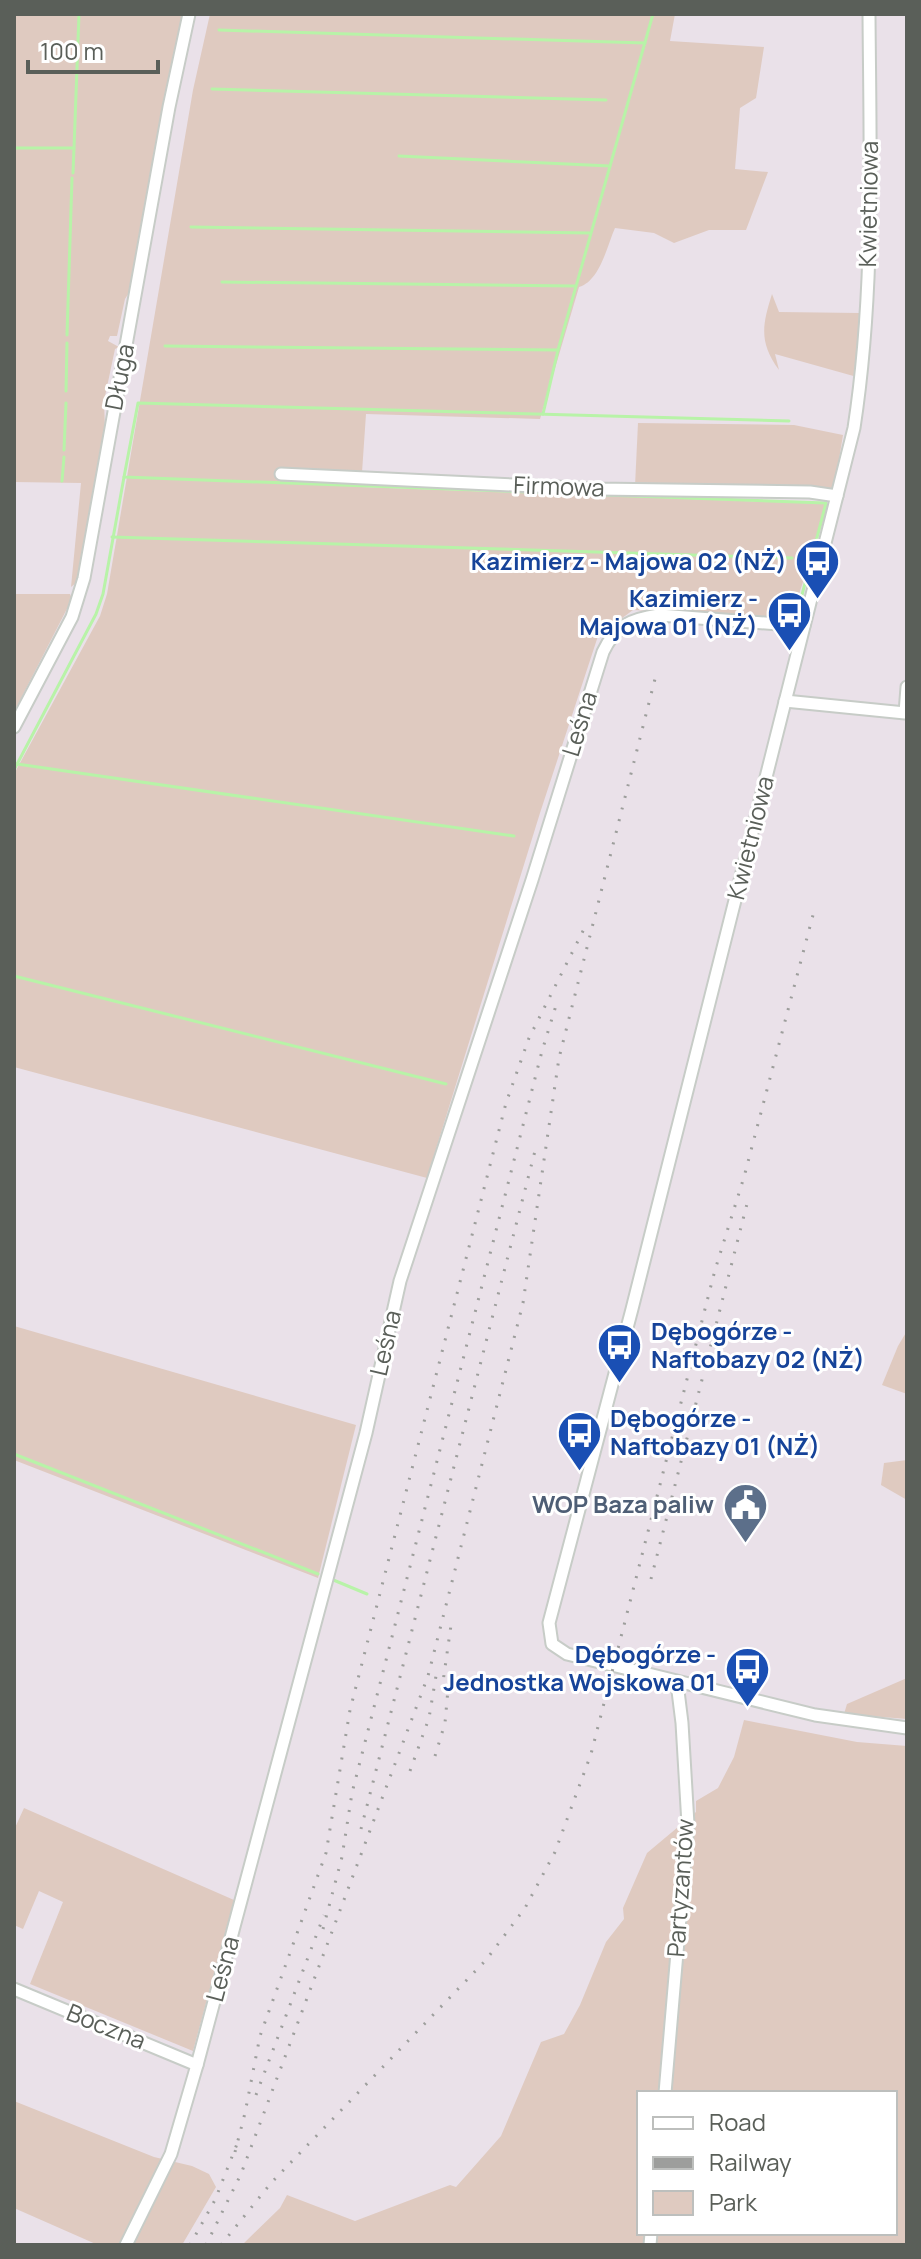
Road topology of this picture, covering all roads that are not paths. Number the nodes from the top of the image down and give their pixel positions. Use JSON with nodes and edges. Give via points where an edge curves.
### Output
{"nodes":[{"id":1,"x":189,"y":14,"type":"edge"},
{"id":2,"x":869,"y":14,"type":"edge"},
{"id":3,"x":281,"y":474,"type":"dead end"},
{"id":4,"x":837,"y":496,"type":"junction"},
{"id":5,"x":804,"y":626,"type":"junction"},
{"id":6,"x":907,"y":687,"type":"edge"},
{"id":7,"x":785,"y":701,"type":"junction"},
{"id":8,"x":14,"y":727,"type":"edge"},
{"id":9,"x":677,"y":1683,"type":"junction"},
{"id":10,"x":907,"y":1728,"type":"edge"},
{"id":11,"x":14,"y":1989,"type":"edge"},
{"id":12,"x":197,"y":2065,"type":"junction"},
{"id":13,"x":665,"y":2091,"type":"edge"},
{"id":14,"x":126,"y":2245,"type":"edge"}],
"edges":[{"from":1,"to":8,"type":"street","name":"Długa","via":[[84,578],[72,617]]},
{"from":2,"to":4,"type":"street","name":"Kwietniowa","via":[[866,335],[854,428]]},
{"from":3,"to":4,"type":"street","name":"Firmowa"},
{"from":4,"to":5,"type":"street","name":"Kwietniowa"},
{"from":5,"to":7,"type":"street","name":"Kwietniowa"},
{"from":5,"to":12,"type":"street","name":"Leśna","via":[[659,615],[626,623],[603,652],[400,1281],[366,1433]]},
{"from":6,"to":7,"type":"street","via":[[905,713]]},
{"from":7,"to":9,"type":"street","name":"Kwietniowa","via":[[550,1612],[550,1638],[567,1654]]},
{"from":9,"to":10,"type":"street","via":[[815,1715]]},
{"from":9,"to":13,"type":"street","name":"Partyzantów","via":[[688,1824]]},
{"from":11,"to":12,"type":"street","name":"Boczna"},
{"from":12,"to":14,"type":"street","name":"Leśna","via":[[171,2154]]}]}
